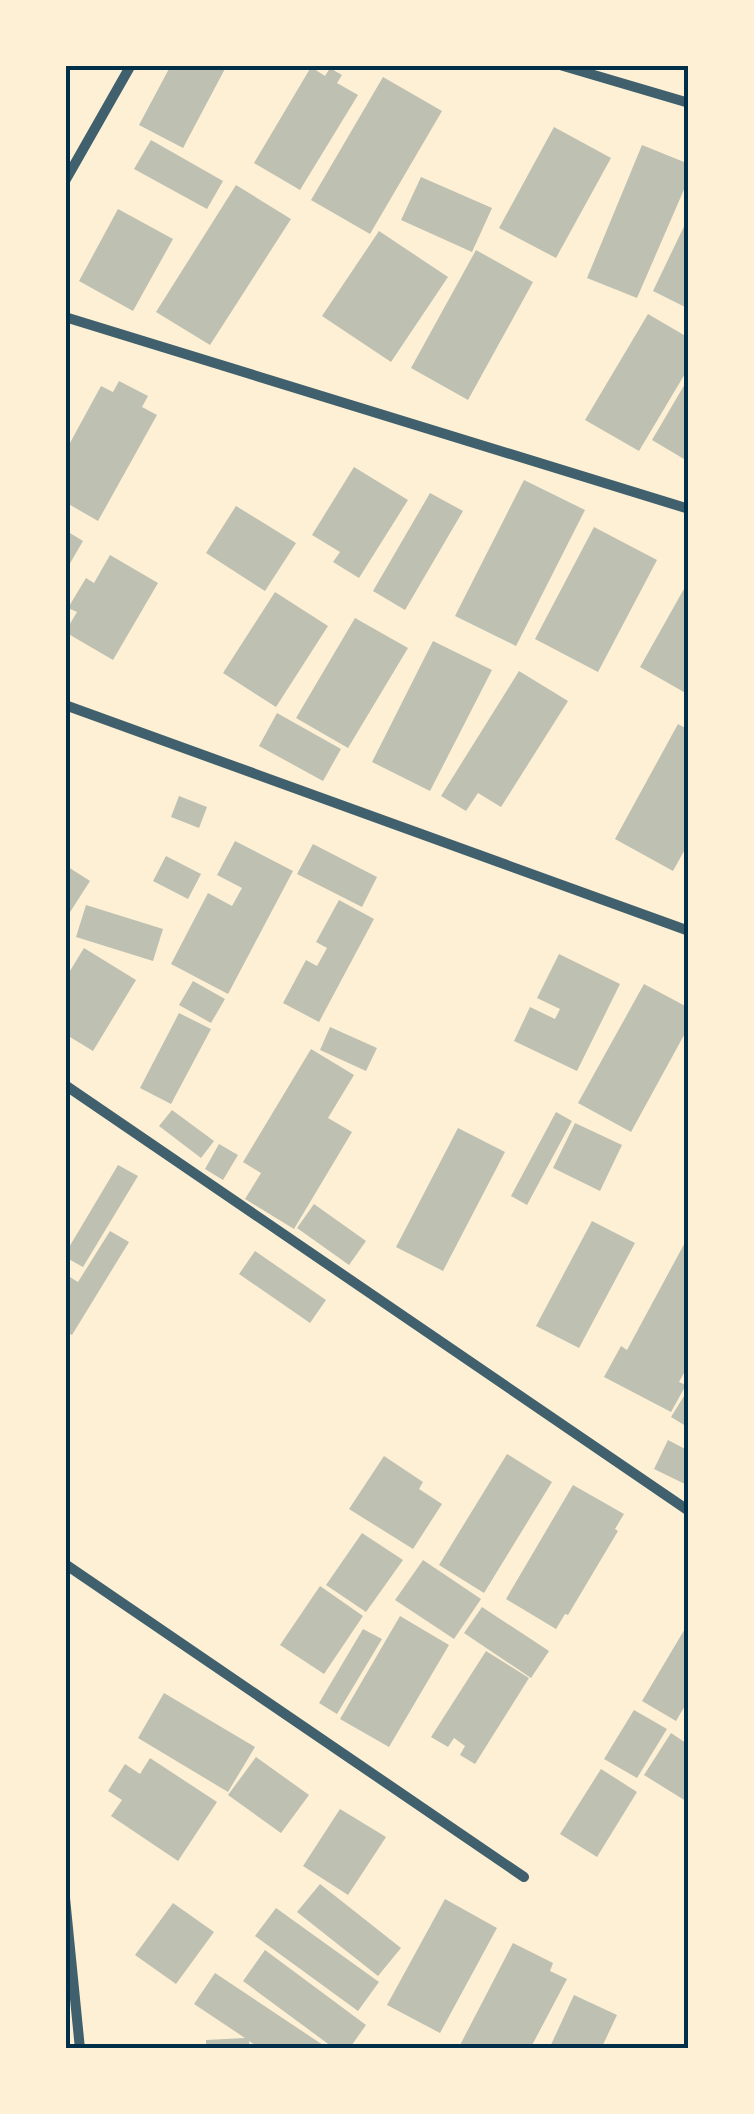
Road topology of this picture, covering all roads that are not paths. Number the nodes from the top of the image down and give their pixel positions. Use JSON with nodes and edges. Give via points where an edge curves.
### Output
{"nodes":[{"id":1,"x":131,"y":65,"type":"edge"},
{"id":2,"x":560,"y":65,"type":"edge"},
{"id":3,"x":601,"y":65,"type":"edge"},
{"id":4,"x":606,"y":78,"type":"junction"},
{"id":5,"x":689,"y":103,"type":"edge"},
{"id":6,"x":65,"y":181,"type":"edge"},
{"id":7,"x":65,"y":317,"type":"edge"},
{"id":8,"x":689,"y":509,"type":"edge"},
{"id":9,"x":65,"y":705,"type":"edge"},
{"id":10,"x":689,"y":931,"type":"edge"},
{"id":11,"x":65,"y":1084,"type":"edge"},
{"id":12,"x":689,"y":1511,"type":"edge"},
{"id":13,"x":65,"y":1564,"type":"edge"},
{"id":14,"x":524,"y":1877,"type":"dead end"},
{"id":15,"x":65,"y":1898,"type":"edge"},
{"id":16,"x":80,"y":2049,"type":"edge"}],
"edges":[{"from":1,"to":6,"type":"street"},
{"from":2,"to":4,"type":"street"},
{"from":3,"to":4,"type":"street"},
{"from":4,"to":5,"type":"street"},
{"from":7,"to":8,"type":"street"},
{"from":9,"to":10,"type":"street"},
{"from":11,"to":12,"type":"street"},
{"from":13,"to":14,"type":"street"},
{"from":15,"to":16,"type":"street"}]}
